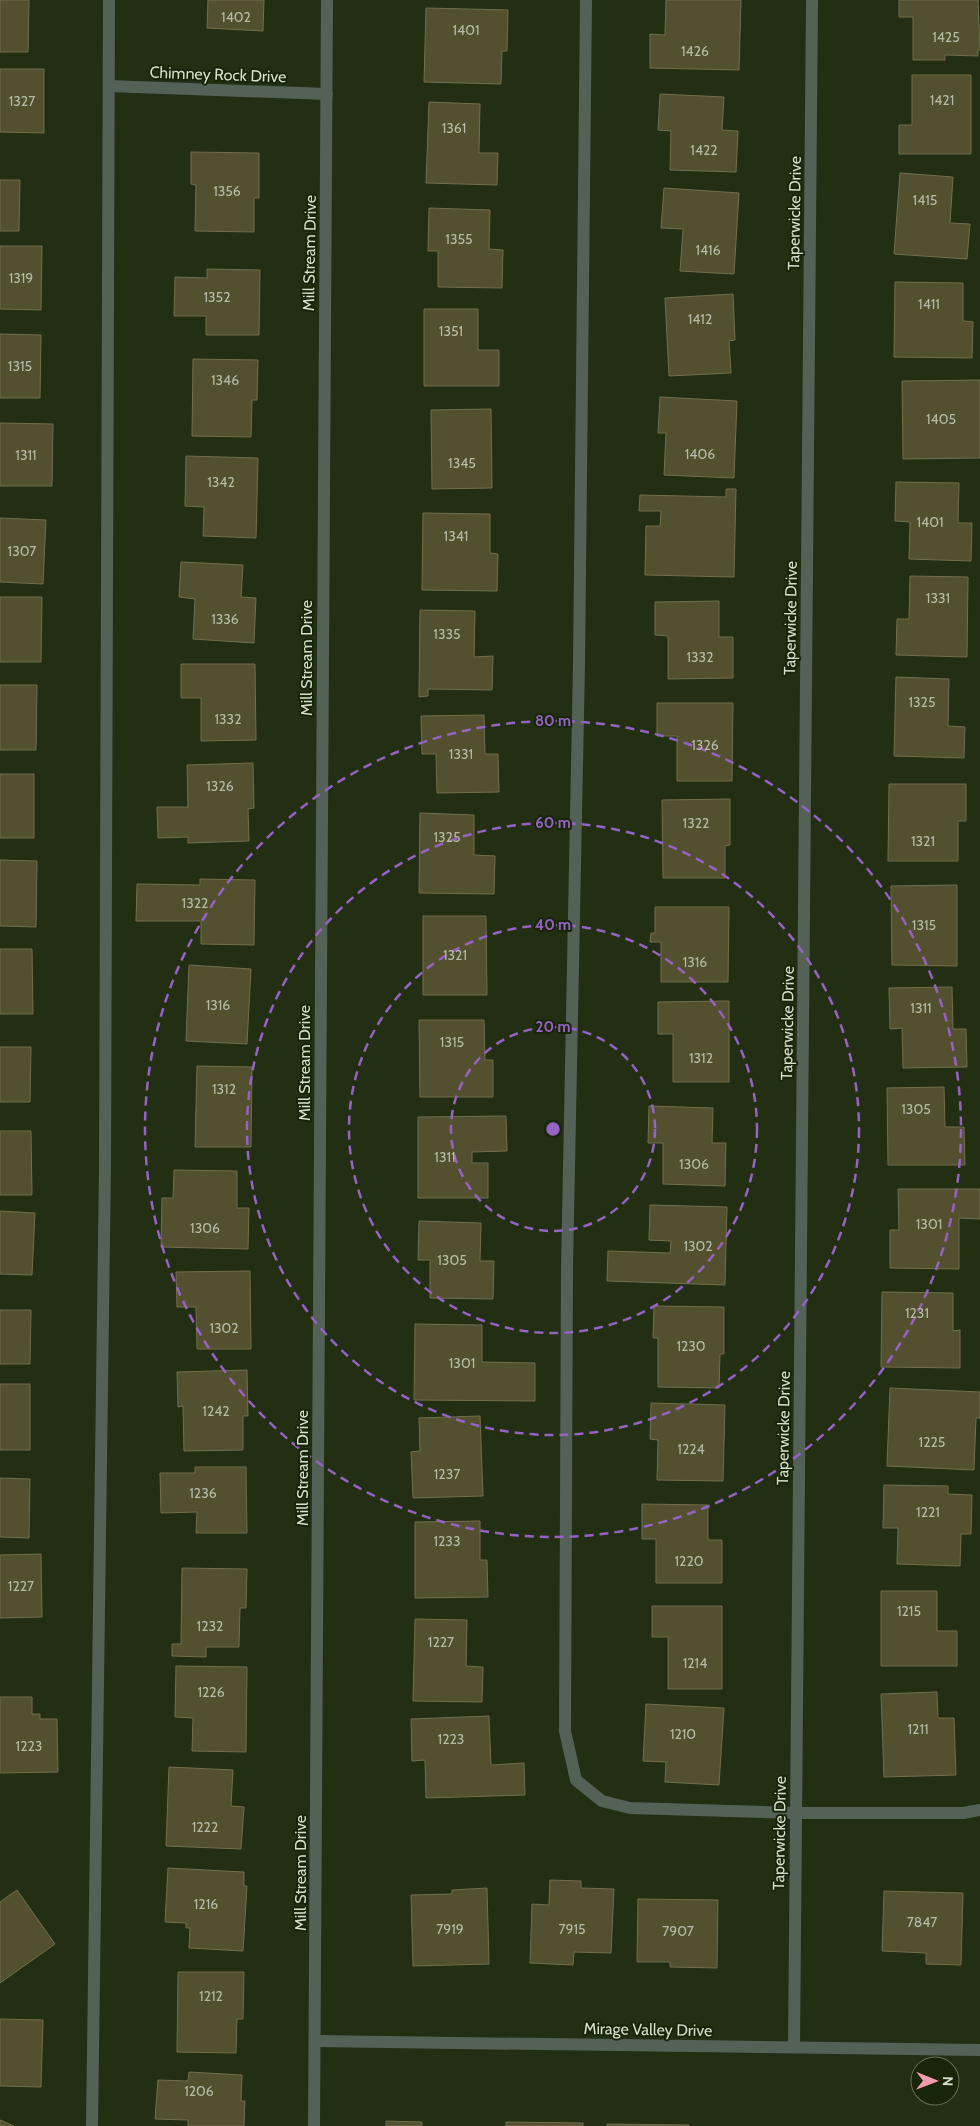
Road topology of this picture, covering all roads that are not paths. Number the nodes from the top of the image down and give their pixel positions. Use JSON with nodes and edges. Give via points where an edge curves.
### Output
{"nodes":[{"id":1,"x":108,"y":0,"type":"edge"},
{"id":2,"x":327,"y":0,"type":"edge"},
{"id":3,"x":586,"y":0,"type":"edge"},
{"id":4,"x":812,"y":0,"type":"edge"},
{"id":5,"x":109,"y":86,"type":"junction"},
{"id":6,"x":327,"y":94,"type":"junction"},
{"id":7,"x":980,"y":1810,"type":"edge"},
{"id":8,"x":796,"y":1813,"type":"junction"},
{"id":9,"x":316,"y":2041,"type":"junction"},
{"id":10,"x":794,"y":2046,"type":"junction"},
{"id":11,"x":980,"y":2050,"type":"edge"},
{"id":12,"x":92,"y":2126,"type":"edge"},
{"id":13,"x":314,"y":2126,"type":"edge"}],
"edges":[{"from":1,"to":5,"type":"street"},
{"from":2,"to":6,"type":"street","name":"Mill Stream Drive"},
{"from":3,"to":8,"type":"street","via":[[580,664],[567,1268],[565,1731],[576,1780],[602,1802],[630,1808]]},
{"from":4,"to":8,"type":"street","name":"Taperwicke Drive"},
{"from":5,"to":6,"type":"street","name":"Chimney Rock Drive"},
{"from":5,"to":12,"type":"street","via":[[105,1166]]},
{"from":6,"to":9,"type":"street","name":"Mill Stream Drive"},
{"from":7,"to":8,"type":"street"},
{"from":8,"to":10,"type":"street","name":"Taperwicke Drive"},
{"from":9,"to":10,"type":"street","name":"Mirage Valley Drive"},
{"from":9,"to":13,"type":"street","name":"Mill Stream Drive"},
{"from":10,"to":11,"type":"street","name":"Mirage Valley Drive"}]}
